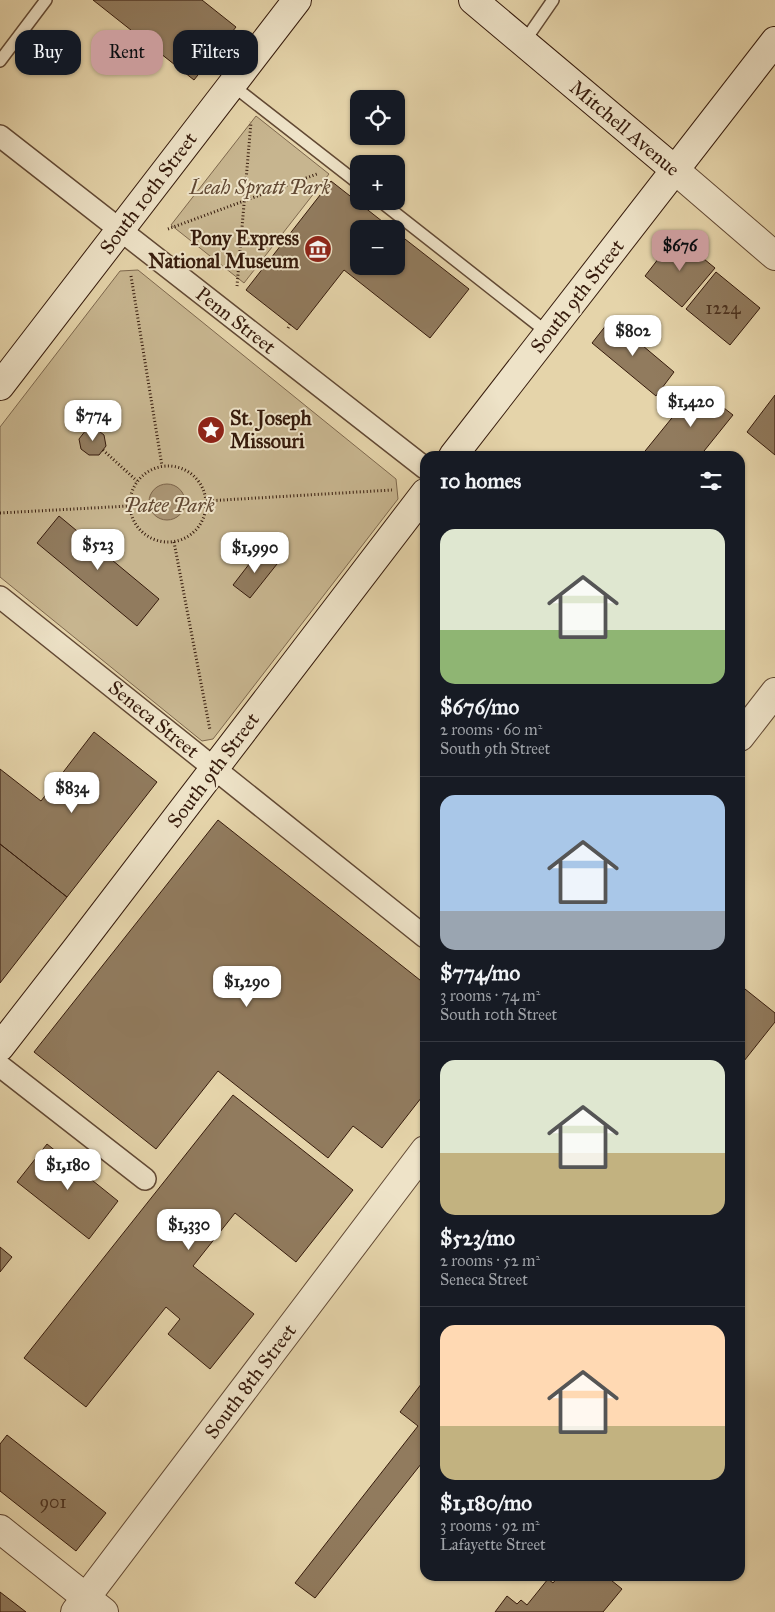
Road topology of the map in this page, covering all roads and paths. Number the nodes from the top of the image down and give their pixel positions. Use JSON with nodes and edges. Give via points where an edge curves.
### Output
{"nodes":[{"id":1,"x":46,"y":0,"type":"edge"},
{"id":2,"x":297,"y":0,"type":"edge"},
{"id":3,"x":473,"y":0,"type":"edge"},
{"id":4,"x":553,"y":0,"type":"edge"},
{"id":5,"x":775,"y":41,"type":"edge"},
{"id":6,"x":524,"y":42,"type":"junction"},
{"id":7,"x":0,"y":60,"type":"edge"},
{"id":8,"x":232,"y":84,"type":"junction"},
{"id":9,"x":252,"y":117,"type":"dead end"},
{"id":10,"x":0,"y":136,"type":"edge"},
{"id":11,"x":336,"y":167,"type":"junction"},
{"id":12,"x":675,"y":170,"type":"junction"},
{"id":13,"x":350,"y":177,"type":"edge"},
{"id":14,"x":244,"y":201,"type":"junction"},
{"id":15,"x":391,"y":210,"type":"edge"},
{"id":16,"x":168,"y":229,"type":"dead end"},
{"id":17,"x":120,"y":230,"type":"junction"},
{"id":18,"x":775,"y":256,"type":"edge"},
{"id":19,"x":131,"y":276,"type":"dead end"},
{"id":20,"x":237,"y":286,"type":"dead end"},
{"id":21,"x":548,"y":333,"type":"junction"},
{"id":22,"x":0,"y":386,"type":"edge"},
{"id":23,"x":103,"y":450,"type":"dead end"},
{"id":24,"x":457,"y":451,"type":"edge"},
{"id":25,"x":420,"y":464,"type":"edge"},
{"id":26,"x":162,"y":466,"type":"junction"},
{"id":27,"x":137,"y":481,"type":"junction"},
{"id":28,"x":392,"y":490,"type":"dead end"},
{"id":29,"x":420,"y":500,"type":"edge"},
{"id":30,"x":206,"y":502,"type":"junction"},
{"id":31,"x":129,"y":506,"type":"junction"},
{"id":32,"x":0,"y":513,"type":"edge"},
{"id":33,"x":174,"y":542,"type":"junction"},
{"id":34,"x":0,"y":596,"type":"edge"},
{"id":35,"x":775,"y":692,"type":"edge"},
{"id":36,"x":745,"y":724,"type":"edge"},
{"id":37,"x":210,"y":731,"type":"dead end"},
{"id":38,"x":215,"y":768,"type":"junction"},
{"id":39,"x":420,"y":933,"type":"edge"},
{"id":40,"x":0,"y":1047,"type":"edge"},
{"id":41,"x":0,"y":1066,"type":"edge"},
{"id":42,"x":420,"y":1157,"type":"edge"},
{"id":43,"x":145,"y":1179,"type":"dead end"},
{"id":44,"x":0,"y":1528,"type":"edge"},
{"id":45,"x":88,"y":1607,"type":"edge"}],
"edges":[{"from":1,"to":7,"type":"lane"},
{"from":2,"to":8,"type":"main road","name":"South 10th Street"},
{"from":3,"to":6,"type":"main road","name":"Mitchell Avenue"},
{"from":4,"to":6,"type":"lane"},
{"from":5,"to":12,"type":"main road","name":"South 9th Street"},
{"from":6,"to":12,"type":"main road","name":"Mitchell Avenue"},
{"from":8,"to":11,"type":"lane"},
{"from":8,"to":17,"type":"main road","name":"South 10th Street"},
{"from":9,"to":14,"type":"path"},
{"from":10,"to":17,"type":"street","name":"Penn Street"},
{"from":11,"to":13,"type":"lane"},
{"from":11,"to":14,"type":"path"},
{"from":12,"to":18,"type":"main road","name":"Mitchell Avenue"},
{"from":12,"to":21,"type":"main road","name":"South 9th Street"},
{"from":14,"to":16,"type":"path"},
{"from":14,"to":20,"type":"path"},
{"from":15,"to":21,"type":"lane"},
{"from":17,"to":22,"type":"main road","name":"South 10th Street"},
{"from":17,"to":25,"type":"street","name":"Penn Street"},
{"from":19,"to":26,"type":"path"},
{"from":21,"to":24,"type":"main road","name":"South 9th Street"},
{"from":23,"to":27,"type":"path"},
{"from":26,"to":27,"type":"path","via":[[144,473]]},
{"from":26,"to":30,"type":"path","via":[[175,466],[196,478]]},
{"from":27,"to":31,"type":"path","via":[[132,488]]},
{"from":28,"to":30,"type":"path"},
{"from":29,"to":38,"type":"main road","name":"South 9th Street"},
{"from":30,"to":33,"type":"path","via":[[206,511],[198,528],[192,535]]},
{"from":31,"to":32,"type":"path"},
{"from":31,"to":33,"type":"path","via":[[139,530],[149,538]]},
{"from":33,"to":37,"type":"path"},
{"from":34,"to":38,"type":"street","name":"Seneca Street"},
{"from":35,"to":36,"type":"main road"},
{"from":38,"to":39,"type":"street","name":"Seneca Street"},
{"from":38,"to":40,"type":"main road","name":"South 9th Street"},
{"from":41,"to":43,"type":"street"},
{"from":42,"to":45,"type":"main road","name":"South 8th Street"},
{"from":44,"to":45,"type":"main road"}]}
